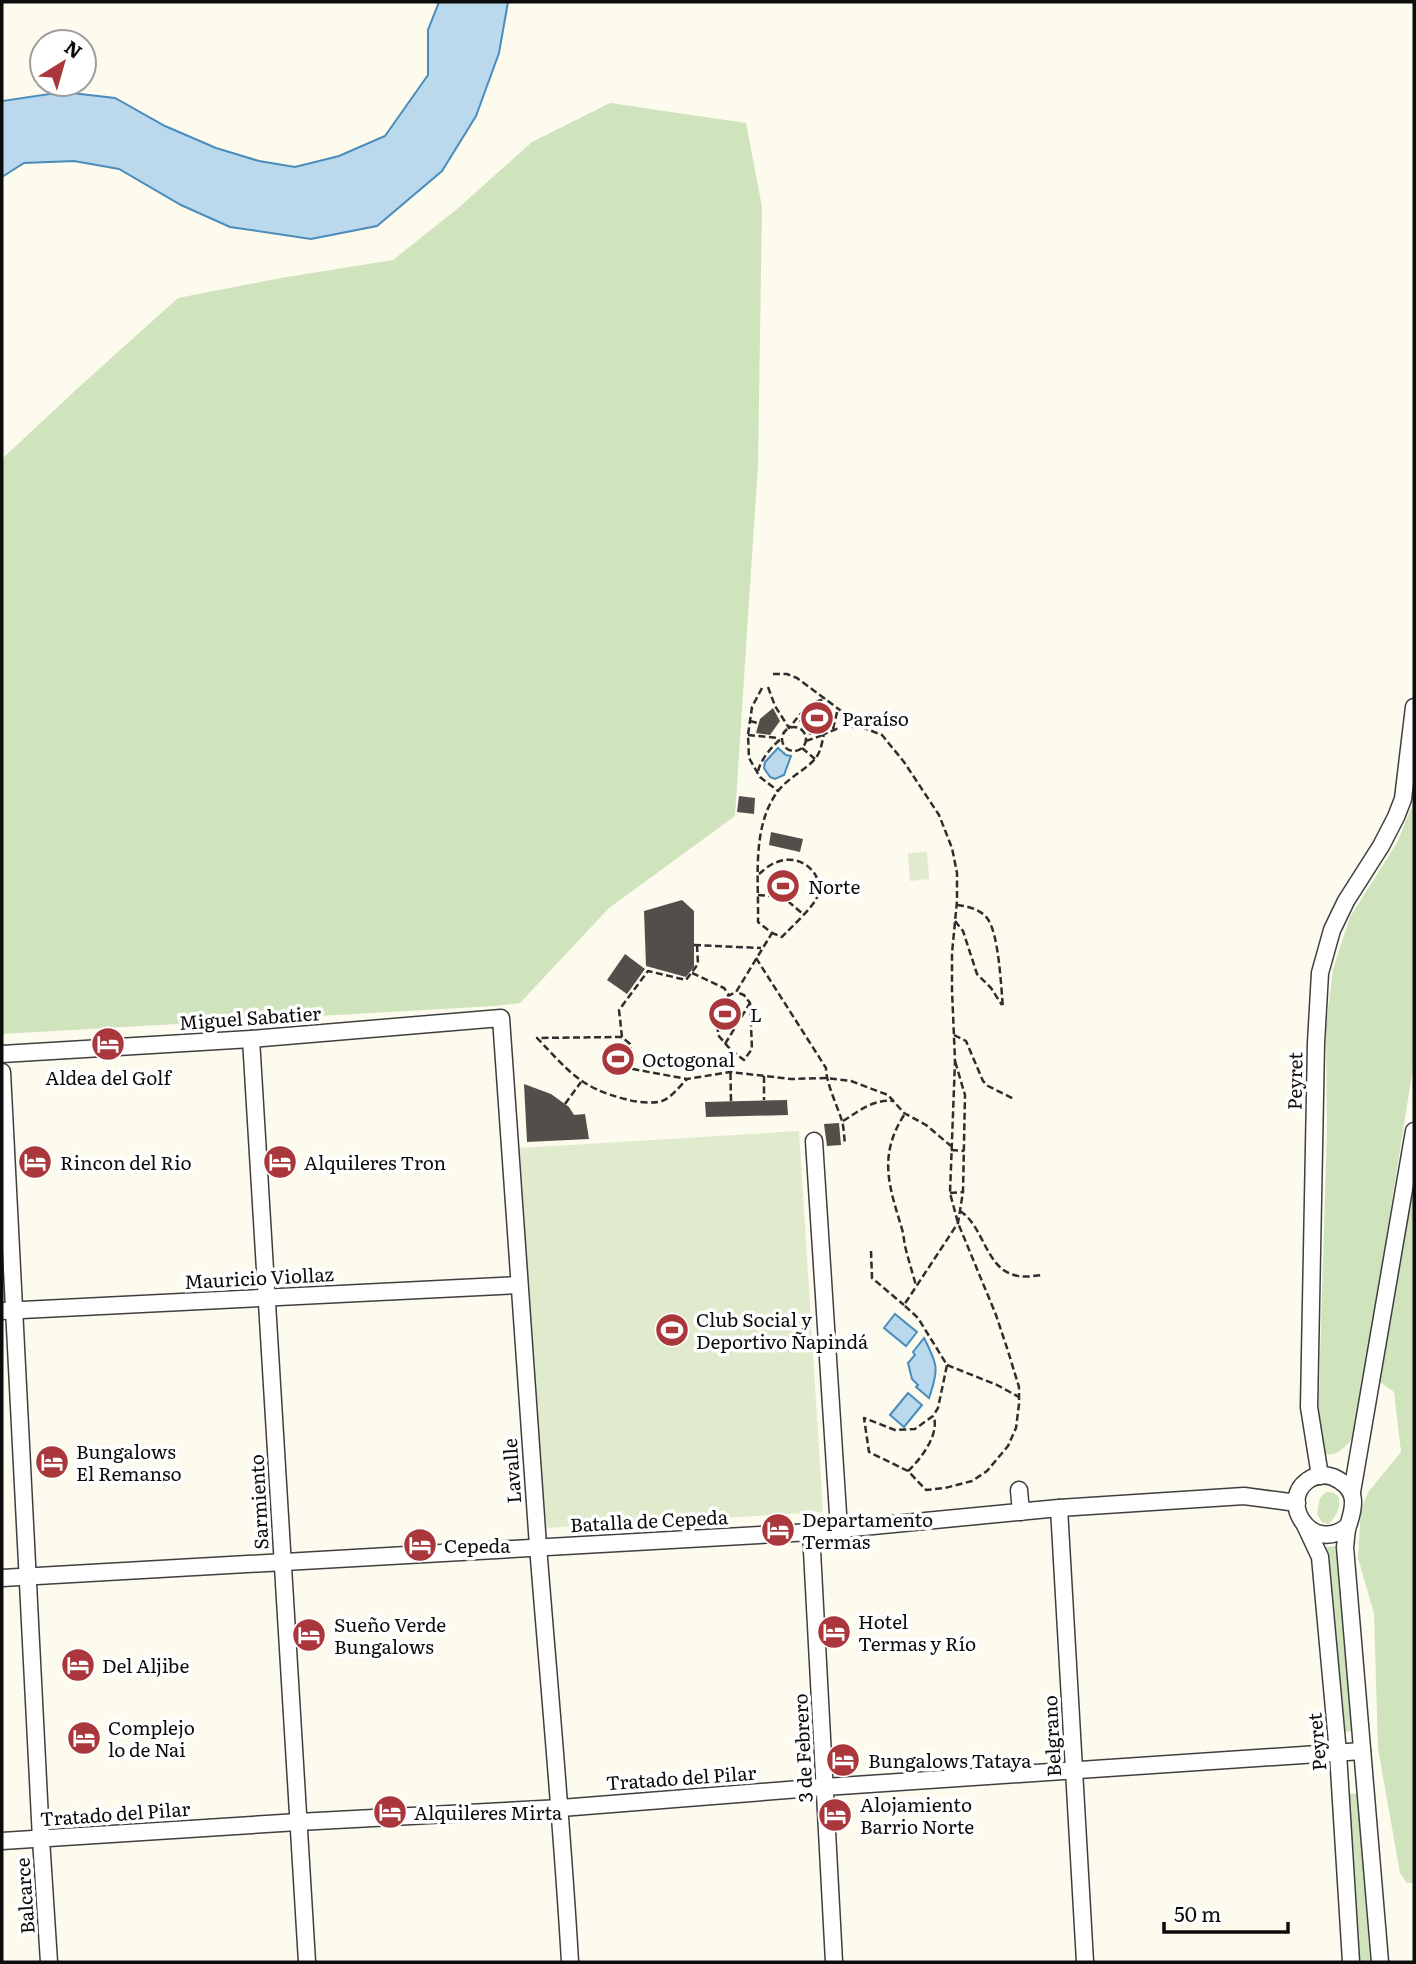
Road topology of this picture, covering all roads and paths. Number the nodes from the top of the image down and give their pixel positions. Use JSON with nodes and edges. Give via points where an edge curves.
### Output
{"nodes":[{"id":1,"x":773,"y":674,"type":"dead end"},
{"id":2,"x":768,"y":687,"type":"dead end"},
{"id":3,"x":762,"y":688,"type":"dead end"},
{"id":4,"x":826,"y":699,"type":"junction"},
{"id":5,"x":1414,"y":707,"type":"edge"},
{"id":6,"x":838,"y":708,"type":"junction"},
{"id":7,"x":750,"y":721,"type":"junction"},
{"id":8,"x":758,"y":723,"type":"dead end"},
{"id":9,"x":789,"y":728,"type":"junction"},
{"id":10,"x":864,"y":728,"type":"junction"},
{"id":11,"x":832,"y":731,"type":"junction"},
{"id":12,"x":824,"y":734,"type":"junction"},
{"id":13,"x":748,"y":735,"type":"junction"},
{"id":14,"x":782,"y":738,"type":"junction"},
{"id":15,"x":806,"y":741,"type":"junction"},
{"id":16,"x":803,"y":748,"type":"junction"},
{"id":17,"x":815,"y":759,"type":"junction"},
{"id":18,"x":758,"y":773,"type":"junction"},
{"id":19,"x":778,"y":792,"type":"junction"},
{"id":20,"x":1409,"y":799,"type":"edge"},
{"id":21,"x":758,"y":874,"type":"junction"},
{"id":22,"x":758,"y":895,"type":"junction"},
{"id":23,"x":957,"y":905,"type":"junction"},
{"id":24,"x":803,"y":914,"type":"junction"},
{"id":25,"x":955,"y":921,"type":"junction"},
{"id":26,"x":772,"y":933,"type":"junction"},
{"id":27,"x":762,"y":948,"type":"junction"},
{"id":28,"x":756,"y":958,"type":"junction"},
{"id":29,"x":692,"y":973,"type":"junction"},
{"id":30,"x":736,"y":992,"type":"junction"},
{"id":31,"x":729,"y":995,"type":"junction"},
{"id":32,"x":750,"y":1003,"type":"junction"},
{"id":33,"x":501,"y":1018,"type":"joint"},
{"id":34,"x":954,"y":1035,"type":"junction"},
{"id":35,"x":622,"y":1037,"type":"junction"},
{"id":36,"x":251,"y":1039,"type":"junction"},
{"id":37,"x":725,"y":1044,"type":"junction"},
{"id":38,"x":730,"y":1049,"type":"junction"},
{"id":39,"x":2,"y":1055,"type":"edge"},
{"id":40,"x":955,"y":1061,"type":"junction"},
{"id":41,"x":2,"y":1072,"type":"edge"},
{"id":42,"x":730,"y":1072,"type":"junction"},
{"id":43,"x":764,"y":1076,"type":"junction"},
{"id":44,"x":826,"y":1078,"type":"junction"},
{"id":45,"x":687,"y":1079,"type":"junction"},
{"id":46,"x":581,"y":1082,"type":"junction"},
{"id":47,"x":1014,"y":1099,"type":"dead end"},
{"id":48,"x":764,"y":1100,"type":"dead end"},
{"id":49,"x":731,"y":1101,"type":"dead end"},
{"id":50,"x":893,"y":1101,"type":"junction"},
{"id":51,"x":565,"y":1104,"type":"dead end"},
{"id":52,"x":904,"y":1113,"type":"junction"},
{"id":53,"x":842,"y":1121,"type":"junction"},
{"id":54,"x":1414,"y":1130,"type":"edge"},
{"id":55,"x":814,"y":1141,"type":"dead end"},
{"id":56,"x":845,"y":1144,"type":"dead end"},
{"id":57,"x":951,"y":1148,"type":"junction"},
{"id":58,"x":964,"y":1151,"type":"junction"},
{"id":59,"x":963,"y":1192,"type":"junction"},
{"id":60,"x":950,"y":1193,"type":"junction"},
{"id":61,"x":960,"y":1211,"type":"junction"},
{"id":62,"x":958,"y":1223,"type":"junction"},
{"id":63,"x":870,"y":1251,"type":"dead end"},
{"id":64,"x":1042,"y":1275,"type":"dead end"},
{"id":65,"x":518,"y":1285,"type":"junction"},
{"id":66,"x":916,"y":1286,"type":"junction"},
{"id":67,"x":267,"y":1298,"type":"junction"},
{"id":68,"x":904,"y":1305,"type":"junction"},
{"id":69,"x":8,"y":1311,"type":"edge"},
{"id":70,"x":947,"y":1364,"type":"junction"},
{"id":71,"x":1019,"y":1397,"type":"junction"},
{"id":72,"x":933,"y":1416,"type":"junction"},
{"id":73,"x":908,"y":1471,"type":"junction"},
{"id":74,"x":1320,"y":1476,"type":"junction"},
{"id":75,"x":1019,"y":1490,"type":"dead end"},
{"id":76,"x":1352,"y":1492,"type":"junction"},
{"id":77,"x":1297,"y":1503,"type":"junction"},
{"id":78,"x":1059,"y":1508,"type":"junction"},
{"id":79,"x":1021,"y":1512,"type":"junction"},
{"id":80,"x":1304,"y":1522,"type":"junction"},
{"id":81,"x":1347,"y":1527,"type":"junction"},
{"id":82,"x":839,"y":1529,"type":"junction"},
{"id":83,"x":811,"y":1532,"type":"junction"},
{"id":84,"x":538,"y":1547,"type":"junction"},
{"id":85,"x":283,"y":1562,"type":"junction"},
{"id":86,"x":28,"y":1576,"type":"junction"},
{"id":87,"x":2,"y":1578,"type":"edge"},
{"id":88,"x":1362,"y":1751,"type":"junction"},
{"id":89,"x":1338,"y":1753,"type":"junction"},
{"id":90,"x":1074,"y":1771,"type":"junction"},
{"id":91,"x":825,"y":1787,"type":"junction"},
{"id":92,"x":561,"y":1808,"type":"junction"},
{"id":93,"x":298,"y":1822,"type":"junction"},
{"id":94,"x":41,"y":1839,"type":"junction"},
{"id":95,"x":2,"y":1841,"type":"edge"},
{"id":96,"x":49,"y":1962,"type":"edge"},
{"id":97,"x":307,"y":1962,"type":"edge"},
{"id":98,"x":570,"y":1962,"type":"edge"},
{"id":99,"x":834,"y":1962,"type":"edge"},
{"id":100,"x":1085,"y":1962,"type":"edge"},
{"id":101,"x":1351,"y":1962,"type":"edge"},
{"id":102,"x":1380,"y":1962,"type":"edge"}],
"edges":[{"from":1,"to":4,"type":"path","via":[[797,678]]},
{"from":2,"to":9,"type":"path"},
{"from":3,"to":7,"type":"path"},
{"from":4,"to":6,"type":"path"},
{"from":4,"to":9,"type":"path","via":[[807,706]]},
{"from":5,"to":20,"type":"street","name":"Peyret"},
{"from":6,"to":10,"type":"path"},
{"from":6,"to":11,"type":"path"},
{"from":7,"to":8,"type":"path"},
{"from":7,"to":13,"type":"path"},
{"from":9,"to":14,"type":"path"},
{"from":9,"to":15,"type":"path","via":[[801,729]]},
{"from":10,"to":11,"type":"path","via":[[844,726]]},
{"from":10,"to":23,"type":"path","via":[[881,735],[939,815],[957,873]]},
{"from":11,"to":12,"type":"path"},
{"from":12,"to":15,"type":"path"},
{"from":12,"to":17,"type":"path"},
{"from":13,"to":14,"type":"path"},
{"from":13,"to":18,"type":"path","via":[[749,758]]},
{"from":14,"to":16,"type":"path","via":[[790,751]]},
{"from":14,"to":18,"type":"path"},
{"from":15,"to":16,"type":"path"},
{"from":16,"to":17,"type":"path"},
{"from":17,"to":19,"type":"path"},
{"from":18,"to":19,"type":"path"},
{"from":19,"to":21,"type":"path","via":[[762,821]]},
{"from":20,"to":74,"type":"street","name":"Peyret","via":[[1346,901],[1320,973],[1309,1408]]},
{"from":21,"to":22,"type":"path"},
{"from":21,"to":24,"type":"path","via":[[776,862],[792,859],[806,864],[819,886],[817,898]]},
{"from":22,"to":24,"type":"path","via":[[783,897]]},
{"from":22,"to":26,"type":"path","via":[[758,922]]},
{"from":23,"to":25,"type":"path"},
{"from":23,"to":25,"type":"path","via":[[987,917],[994,931],[1003,1008],[977,974],[963,931]]},
{"from":24,"to":26,"type":"path","via":[[782,937]]},
{"from":25,"to":34,"type":"path"},
{"from":26,"to":27,"type":"path"},
{"from":27,"to":28,"type":"path"},
{"from":27,"to":29,"type":"path","via":[[696,945],[698,964]]},
{"from":28,"to":30,"type":"path"},
{"from":28,"to":44,"type":"path","via":[[826,1068]]},
{"from":29,"to":31,"type":"path"},
{"from":29,"to":35,"type":"path","via":[[686,980],[648,971],[619,1010]]},
{"from":30,"to":31,"type":"path"},
{"from":30,"to":32,"type":"path"},
{"from":31,"to":37,"type":"path","via":[[718,1002],[718,1035]]},
{"from":32,"to":37,"type":"path"},
{"from":32,"to":38,"type":"path","via":[[752,1049],[744,1060]]},
{"from":33,"to":36,"type":"street","name":"Miguel Sabatier"},
{"from":33,"to":65,"type":"street","name":"Lavalle"},
{"from":34,"to":40,"type":"path"},
{"from":34,"to":47,"type":"path","via":[[966,1041],[983,1081]]},
{"from":35,"to":45,"type":"path","via":[[630,1044],[634,1069]]},
{"from":35,"to":46,"type":"path","via":[[537,1038]]},
{"from":36,"to":39,"type":"street","name":"Miguel Sabatier"},
{"from":36,"to":67,"type":"street","name":"Sarmiento"},
{"from":37,"to":38,"type":"path"},
{"from":38,"to":42,"type":"path"},
{"from":40,"to":57,"type":"path"},
{"from":40,"to":58,"type":"path","via":[[965,1095]]},
{"from":41,"to":69,"type":"street","name":"Balcarce"},
{"from":42,"to":43,"type":"path"},
{"from":42,"to":45,"type":"path"},
{"from":42,"to":49,"type":"path"},
{"from":43,"to":44,"type":"path"},
{"from":43,"to":48,"type":"path"},
{"from":44,"to":50,"type":"path","via":[[869,1087]]},
{"from":44,"to":53,"type":"path"},
{"from":45,"to":46,"type":"path","via":[[663,1101],[636,1102]]},
{"from":46,"to":51,"type":"path"},
{"from":50,"to":52,"type":"path"},
{"from":50,"to":53,"type":"path","via":[[873,1102]]},
{"from":52,"to":57,"type":"path","via":[[926,1125]]},
{"from":52,"to":66,"type":"path","via":[[896,1126],[887,1171]]},
{"from":53,"to":56,"type":"path"},
{"from":54,"to":76,"type":"street"},
{"from":55,"to":82,"type":"street"},
{"from":57,"to":58,"type":"path"},
{"from":57,"to":60,"type":"path"},
{"from":58,"to":59,"type":"path"},
{"from":59,"to":60,"type":"path"},
{"from":59,"to":61,"type":"path"},
{"from":60,"to":62,"type":"path"},
{"from":61,"to":62,"type":"path"},
{"from":61,"to":64,"type":"path","via":[[974,1223],[1002,1270],[1018,1276]]},
{"from":62,"to":66,"type":"path"},
{"from":62,"to":71,"type":"path","via":[[996,1315]]},
{"from":63,"to":68,"type":"path","via":[[872,1278]]},
{"from":65,"to":67,"type":"street","name":"Mauricio Viollaz"},
{"from":65,"to":84,"type":"street","name":"Lavalle"},
{"from":66,"to":68,"type":"path"},
{"from":67,"to":69,"type":"street","name":"Mauricio Viollaz"},
{"from":67,"to":85,"type":"street","name":"Sarmiento"},
{"from":68,"to":70,"type":"path","via":[[918,1318]]},
{"from":69,"to":86,"type":"street","name":"Balcarce"},
{"from":70,"to":71,"type":"path"},
{"from":70,"to":72,"type":"path"},
{"from":71,"to":73,"type":"path","via":[[1016,1428],[987,1471],[972,1481],[926,1490]]},
{"from":72,"to":73,"type":"path","via":[[936,1421],[928,1447]]},
{"from":72,"to":73,"type":"path","via":[[915,1429],[895,1430],[864,1418],[869,1452]]},
{"from":74,"to":76,"type":"street","via":[[1343,1482]]},
{"from":74,"to":77,"type":"street","via":[[1298,1491]]},
{"from":75,"to":79,"type":"street"},
{"from":76,"to":81,"type":"street","via":[[1352,1518]]},
{"from":77,"to":78,"type":"street","name":"Batalla de Cepeda","via":[[1244,1496]]},
{"from":77,"to":80,"type":"street"},
{"from":78,"to":79,"type":"street","name":"Batalla de Cepeda"},
{"from":78,"to":90,"type":"street","name":"Belgrano"},
{"from":79,"to":82,"type":"street","name":"Batalla de Cepeda"},
{"from":80,"to":81,"type":"street","via":[[1315,1533],[1330,1536]]},
{"from":80,"to":89,"type":"street","name":"Peyret","via":[[1320,1558]]},
{"from":81,"to":88,"type":"street"},
{"from":82,"to":83,"type":"street","name":"Batalla de Cepeda"},
{"from":83,"to":84,"type":"street","name":"Batalla de Cepeda"},
{"from":83,"to":91,"type":"street","name":"3 de Febrero"},
{"from":84,"to":85,"type":"street","name":"Batalla de Cepeda"},
{"from":84,"to":92,"type":"street","name":"Lavalle"},
{"from":85,"to":86,"type":"street","name":"Batalla de Cepeda"},
{"from":85,"to":93,"type":"street","name":"Sarmiento"},
{"from":86,"to":87,"type":"street","name":"Batalla de Cepeda"},
{"from":86,"to":94,"type":"street","name":"Balcarce"},
{"from":88,"to":89,"type":"street","name":"Tratado del Pilar"},
{"from":88,"to":102,"type":"street"},
{"from":89,"to":90,"type":"street","name":"Tratado del Pilar"},
{"from":89,"to":101,"type":"street","name":"Peyret"},
{"from":90,"to":91,"type":"street","name":"Tratado del Pilar"},
{"from":90,"to":100,"type":"street","name":"Belgrano"},
{"from":91,"to":92,"type":"street","name":"Tratado del Pilar"},
{"from":91,"to":99,"type":"street","name":"3 de Febrero"},
{"from":92,"to":93,"type":"street","name":"Tratado del Pilar"},
{"from":92,"to":98,"type":"street","name":"Lavalle"},
{"from":93,"to":94,"type":"street","name":"Tratado del Pilar"},
{"from":93,"to":97,"type":"street","name":"Sarmiento"},
{"from":94,"to":95,"type":"street","name":"Tratado del Pilar"},
{"from":94,"to":96,"type":"street","name":"Balcarce"}]}
